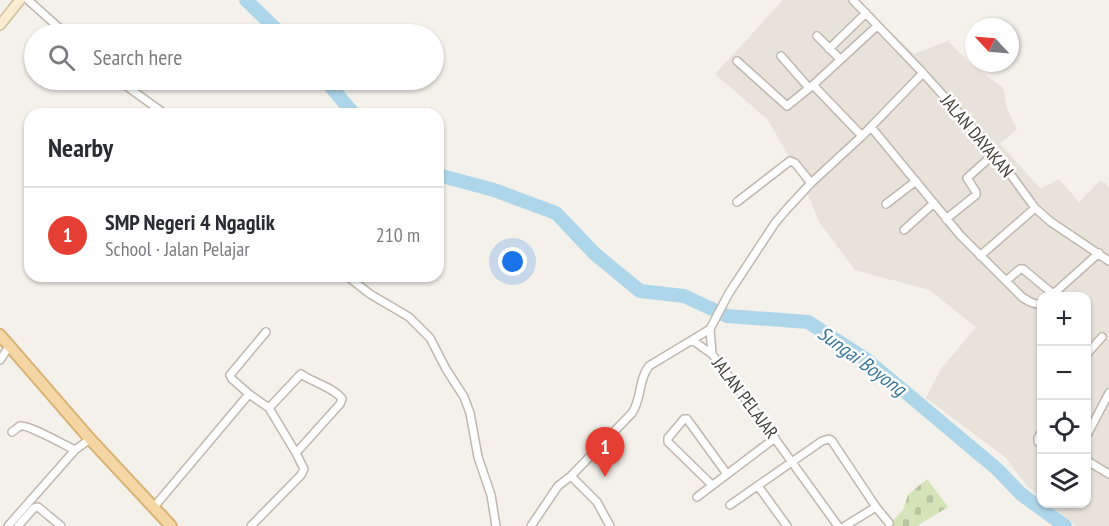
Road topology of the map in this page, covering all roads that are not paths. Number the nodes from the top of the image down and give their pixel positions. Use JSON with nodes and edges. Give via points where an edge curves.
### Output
{"nodes":[{"id":1,"x":21,"y":0,"type":"edge"},
{"id":2,"x":853,"y":0,"type":"edge"},
{"id":3,"x":866,"y":13,"type":"junction"},
{"id":4,"x":53,"y":24,"type":"edge"},
{"id":5,"x":0,"y":25,"type":"edge"},
{"id":6,"x":878,"y":26,"type":"junction"},
{"id":7,"x":817,"y":36,"type":"dead end"},
{"id":8,"x":829,"y":49,"type":"junction"},
{"id":9,"x":781,"y":56,"type":"dead end"},
{"id":10,"x":840,"y":59,"type":"junction"},
{"id":11,"x":737,"y":61,"type":"dead end"},
{"id":12,"x":923,"y":73,"type":"junction"},
{"id":13,"x":811,"y":86,"type":"junction"},
{"id":14,"x":132,"y":90,"type":"edge"},
{"id":15,"x":157,"y":108,"type":"edge"},
{"id":16,"x":871,"y":127,"type":"junction"},
{"id":17,"x":862,"y":135,"type":"junction"},
{"id":18,"x":995,"y":153,"type":"junction"},
{"id":19,"x":916,"y":181,"type":"junction"},
{"id":20,"x":811,"y":183,"type":"junction"},
{"id":21,"x":737,"y":202,"type":"dead end"},
{"id":22,"x":934,"y":203,"type":"junction"},
{"id":23,"x":886,"y":204,"type":"dead end"},
{"id":24,"x":1035,"y":208,"type":"junction"},
{"id":25,"x":946,"y":219,"type":"junction"},
{"id":26,"x":904,"y":230,"type":"dead end"},
{"id":27,"x":1099,"y":253,"type":"junction"},
{"id":28,"x":981,"y":256,"type":"junction"},
{"id":29,"x":1109,"y":261,"type":"edge"},
{"id":30,"x":1006,"y":281,"type":"junction"},
{"id":31,"x":355,"y":282,"type":"edge"},
{"id":32,"x":1048,"y":292,"type":"edge"},
{"id":33,"x":1056,"y":292,"type":"edge"},
{"id":34,"x":1037,"y":305,"type":"edge"},
{"id":35,"x":712,"y":326,"type":"junction"},
{"id":36,"x":266,"y":332,"type":"dead end"},
{"id":37,"x":0,"y":335,"type":"edge"},
{"id":38,"x":1102,"y":337,"type":"dead end"},
{"id":39,"x":692,"y":340,"type":"junction"},
{"id":40,"x":10,"y":345,"type":"junction"},
{"id":41,"x":1091,"y":349,"type":"edge"},
{"id":42,"x":712,"y":354,"type":"junction"},
{"id":43,"x":0,"y":360,"type":"edge"},
{"id":44,"x":1109,"y":393,"type":"edge"},
{"id":45,"x":249,"y":394,"type":"junction"},
{"id":46,"x":269,"y":408,"type":"junction"},
{"id":47,"x":1091,"y":427,"type":"edge"},
{"id":48,"x":12,"y":432,"type":"dead end"},
{"id":49,"x":775,"y":438,"type":"junction"},
{"id":50,"x":90,"y":439,"type":"junction"},
{"id":51,"x":75,"y":450,"type":"junction"},
{"id":52,"x":296,"y":453,"type":"junction"},
{"id":53,"x":793,"y":462,"type":"junction"},
{"id":54,"x":1091,"y":463,"type":"edge"},
{"id":55,"x":727,"y":474,"type":"junction"},
{"id":56,"x":1109,"y":474,"type":"edge"},
{"id":57,"x":571,"y":476,"type":"junction"},
{"id":58,"x":712,"y":485,"type":"junction"},
{"id":59,"x":758,"y":486,"type":"junction"},
{"id":60,"x":697,"y":497,"type":"dead end"},
{"id":61,"x":730,"y":505,"type":"dead end"},
{"id":62,"x":154,"y":507,"type":"junction"},
{"id":63,"x":876,"y":507,"type":"junction"},
{"id":64,"x":889,"y":523,"type":"dead end"},
{"id":65,"x":8,"y":526,"type":"edge"},
{"id":66,"x":18,"y":526,"type":"edge"},
{"id":67,"x":61,"y":526,"type":"edge"},
{"id":68,"x":171,"y":526,"type":"edge"},
{"id":69,"x":252,"y":526,"type":"edge"},
{"id":70,"x":496,"y":526,"type":"edge"},
{"id":71,"x":531,"y":526,"type":"edge"},
{"id":72,"x":610,"y":526,"type":"edge"},
{"id":73,"x":787,"y":526,"type":"edge"},
{"id":74,"x":838,"y":526,"type":"edge"},
{"id":75,"x":845,"y":526,"type":"edge"}],
"edges":[{"from":1,"to":4,"type":"street"},
{"from":1,"to":5,"type":"main road"},
{"from":2,"to":3,"type":"street","name":"JALAN DAYAKAN"},
{"from":3,"to":6,"type":"street","name":"JALAN DAYAKAN"},
{"from":3,"to":8,"type":"street"},
{"from":6,"to":10,"type":"street"},
{"from":6,"to":12,"type":"street","name":"JALAN DAYAKAN"},
{"from":7,"to":8,"type":"street"},
{"from":8,"to":10,"type":"street"},
{"from":9,"to":13,"type":"street"},
{"from":10,"to":13,"type":"street"},
{"from":11,"to":13,"type":"street","via":[[785,106]]},
{"from":12,"to":16,"type":"street"},
{"from":12,"to":18,"type":"street","name":"JALAN DAYAKAN"},
{"from":13,"to":17,"type":"street"},
{"from":14,"to":15,"type":"street"},
{"from":16,"to":17,"type":"street"},
{"from":16,"to":19,"type":"street"},
{"from":17,"to":20,"type":"street"},
{"from":18,"to":24,"type":"street","name":"JALAN DAYAKAN"},
{"from":18,"to":25,"type":"street","via":[[967,178],[976,195]]},
{"from":19,"to":22,"type":"street"},
{"from":19,"to":23,"type":"street"},
{"from":20,"to":21,"type":"street","via":[[790,161]]},
{"from":20,"to":35,"type":"street","via":[[775,223]]},
{"from":22,"to":25,"type":"street"},
{"from":22,"to":26,"type":"street"},
{"from":24,"to":27,"type":"street","name":"JALAN DAYAKAN"},
{"from":24,"to":28,"type":"street"},
{"from":25,"to":28,"type":"street"},
{"from":27,"to":29,"type":"street","name":"JALAN DAYAKAN"},
{"from":27,"to":33,"type":"street"},
{"from":28,"to":30,"type":"street"},
{"from":30,"to":32,"type":"street","via":[[1023,269]]},
{"from":30,"to":34,"type":"street"},
{"from":31,"to":70,"type":"street","via":[[409,316],[430,338],[470,413]]},
{"from":35,"to":39,"type":"street"},
{"from":35,"to":42,"type":"street"},
{"from":36,"to":45,"type":"street","via":[[231,375]]},
{"from":37,"to":40,"type":"main road"},
{"from":38,"to":41,"type":"street"},
{"from":39,"to":42,"type":"street","name":"JALAN PELAJAR"},
{"from":39,"to":57,"type":"street","via":[[649,366],[635,409]]},
{"from":40,"to":43,"type":"street"},
{"from":40,"to":50,"type":"main road"},
{"from":42,"to":49,"type":"street","name":"JALAN PELAJAR"},
{"from":44,"to":47,"type":"street"},
{"from":45,"to":46,"type":"street"},
{"from":45,"to":62,"type":"street"},
{"from":46,"to":52,"type":"street"},
{"from":46,"to":52,"type":"street","via":[[301,374],[342,399]]},
{"from":48,"to":51,"type":"street","via":[[23,426]]},
{"from":49,"to":53,"type":"street","name":"JALAN PELAJAR"},
{"from":49,"to":55,"type":"street"},
{"from":50,"to":51,"type":"street"},
{"from":50,"to":62,"type":"main road"},
{"from":51,"to":65,"type":"street"},
{"from":52,"to":69,"type":"street","via":[[304,469],[301,475]]},
{"from":53,"to":59,"type":"street"},
{"from":53,"to":63,"type":"street","via":[[829,439]]},
{"from":53,"to":74,"type":"street","name":"JALAN PELAJAR"},
{"from":54,"to":56,"type":"street"},
{"from":55,"to":58,"type":"street"},
{"from":55,"to":58,"type":"street","via":[[684,418],[668,441]]},
{"from":57,"to":71,"type":"street","via":[[558,486]]},
{"from":57,"to":72,"type":"street","via":[[597,502]]},
{"from":58,"to":60,"type":"street"},
{"from":59,"to":61,"type":"street"},
{"from":59,"to":73,"type":"street"},
{"from":62,"to":68,"type":"main road"},
{"from":63,"to":64,"type":"street"},
{"from":63,"to":75,"type":"street"},
{"from":66,"to":67,"type":"street","via":[[38,507]]}]}
